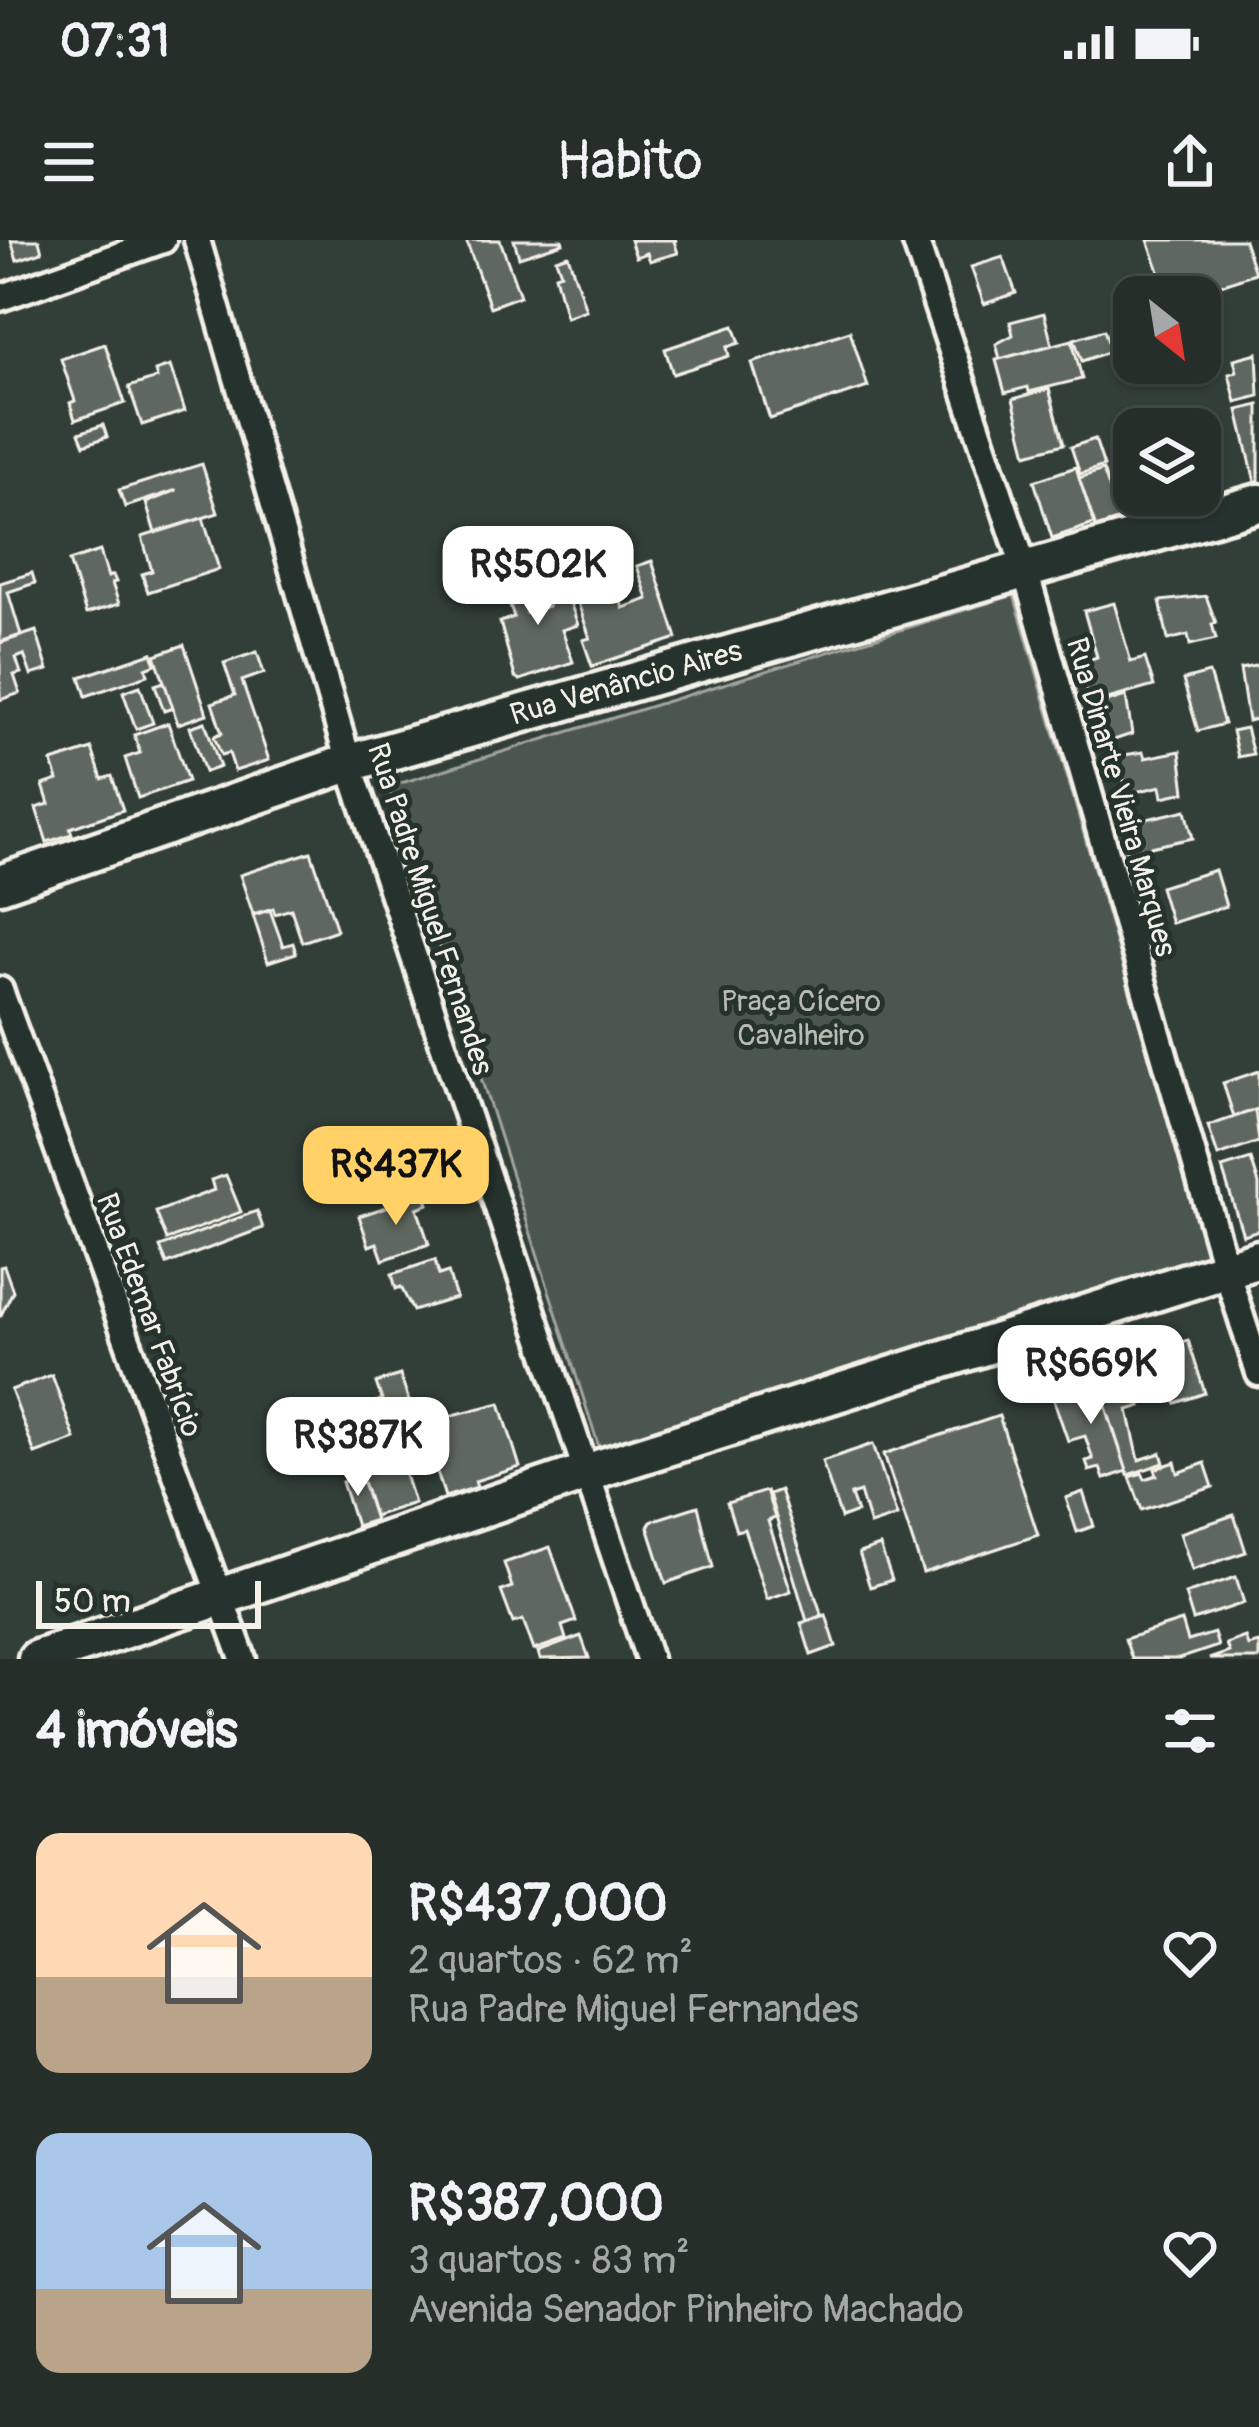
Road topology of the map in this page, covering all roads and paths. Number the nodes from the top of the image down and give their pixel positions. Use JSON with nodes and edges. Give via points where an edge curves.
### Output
{"nodes":[{"id":1,"x":163,"y":240,"type":"edge"},
{"id":2,"x":197,"y":240,"type":"edge"},
{"id":3,"x":915,"y":240,"type":"edge"},
{"id":4,"x":0,"y":298,"type":"edge"},
{"id":5,"x":1259,"y":503,"type":"edge"},
{"id":6,"x":1024,"y":567,"type":"junction"},
{"id":7,"x":349,"y":764,"type":"junction"},
{"id":8,"x":0,"y":884,"type":"edge"},
{"id":9,"x":0,"y":990,"type":"edge"},
{"id":10,"x":1242,"y":1264,"type":"edge"},
{"id":11,"x":1259,"y":1373,"type":"edge"},
{"id":12,"x":585,"y":1473,"type":"junction"},
{"id":13,"x":219,"y":1598,"type":"junction"},
{"id":14,"x":37,"y":1659,"type":"edge"},
{"id":15,"x":243,"y":1659,"type":"edge"},
{"id":16,"x":649,"y":1659,"type":"edge"}],
"edges":[{"from":1,"to":4,"type":"street"},
{"from":2,"to":7,"type":"street","name":"Rua Padre Miguel Fernandes"},
{"from":3,"to":6,"type":"street","name":"Rua Dinarte Vieira Marques"},
{"from":5,"to":6,"type":"street","name":"Rua Venâncio Aires"},
{"from":6,"to":7,"type":"street","name":"Rua Venâncio Aires"},
{"from":6,"to":10,"type":"street","name":"Rua Dinarte Vieira Marques"},
{"from":7,"to":8,"type":"street","name":"Rua Venâncio Aires"},
{"from":7,"to":12,"type":"street","name":"Rua Padre Miguel Fernandes"},
{"from":9,"to":13,"type":"street","name":"Rua Edemar Fabrício"},
{"from":10,"to":11,"type":"street","name":"Rua Dinarte Vieira Marques"},
{"from":10,"to":12,"type":"street"},
{"from":12,"to":13,"type":"street"},
{"from":12,"to":16,"type":"street","name":"Rua Padre Miguel Fernandes"},
{"from":13,"to":14,"type":"street"},
{"from":13,"to":15,"type":"street","name":"Rua Edemar Fabrício"}]}
